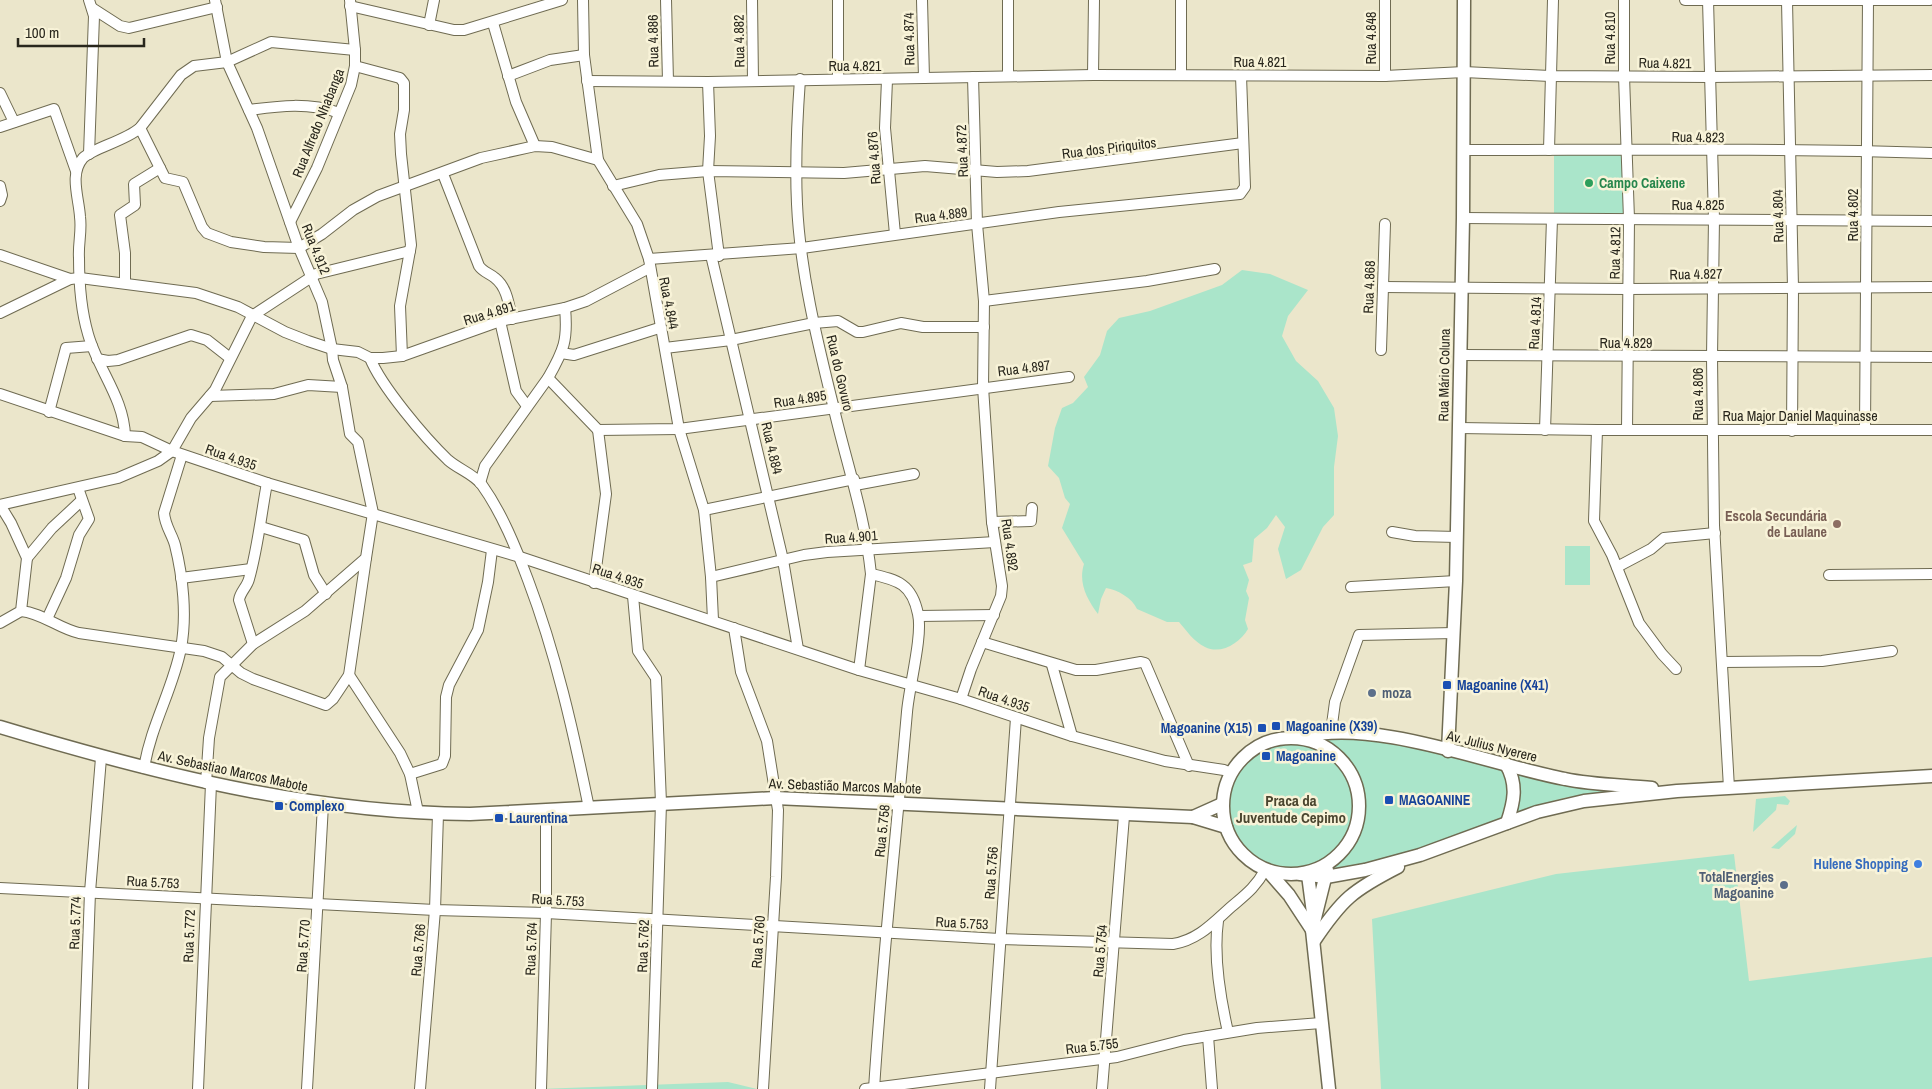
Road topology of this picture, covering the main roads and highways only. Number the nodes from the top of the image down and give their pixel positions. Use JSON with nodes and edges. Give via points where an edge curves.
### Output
{"nodes":[{"id":1,"x":1464,"y":0,"type":"edge"},
{"id":2,"x":0,"y":727,"type":"edge"},
{"id":3,"x":1295,"y":738,"type":"junction"},
{"id":4,"x":1449,"y":747,"type":"junction"},
{"id":5,"x":1506,"y":764,"type":"junction"},
{"id":6,"x":1932,"y":776,"type":"edge"},
{"id":7,"x":1676,"y":791,"type":"junction"},
{"id":8,"x":1222,"y":804,"type":"junction"},
{"id":9,"x":495,"y":813,"type":"joint"},
{"id":10,"x":1193,"y":817,"type":"junction"},
{"id":11,"x":1507,"y":823,"type":"junction"},
{"id":12,"x":1226,"y":827,"type":"junction"},
{"id":13,"x":1425,"y":854,"type":"junction"},
{"id":14,"x":1329,"y":863,"type":"junction"},
{"id":15,"x":1266,"y":870,"type":"junction"},
{"id":16,"x":1304,"y":875,"type":"junction"},
{"id":17,"x":1326,"y":877,"type":"junction"},
{"id":18,"x":1313,"y":936,"type":"junction"},
{"id":19,"x":1329,"y":1089,"type":"edge"},
{"id":20,"x":1334,"y":1089,"type":"edge"}],
"edges":[{"from":1,"to":4,"type":"main road","name":"Rua Mário Coluna","via":[[1457,537]]},
{"from":2,"to":9,"type":"main road","name":"Av. Sebastiao Marcos Mabote","via":[[101,758],[323,805],[438,814]]},
{"from":3,"to":4,"type":"main road","name":"Av. Julius Nyerere","via":[[1331,732]]},
{"from":3,"to":8,"type":"main road","via":[[1272,740],[1241,758],[1231,773]]},
{"from":3,"to":14,"type":"main road","via":[[1326,748],[1340,758],[1357,788],[1357,822],[1351,838]]},
{"from":4,"to":5,"type":"main road","name":"Av. Julius Nyerere"},
{"from":5,"to":7,"type":"main road","name":"Av. Julius Nyerere","via":[[1565,779]]},
{"from":5,"to":11,"type":"main road","via":[[1515,797]]},
{"from":6,"to":7,"type":"main road","name":"Av. Julius Nyerere"},
{"from":7,"to":11,"type":"main road","name":"Av. Julius Nyerere","via":[[1584,801]]},
{"from":8,"to":10,"type":"main road","name":"Av. Sebastião Marcos Mabote"},
{"from":8,"to":12,"type":"main road"},
{"from":9,"to":10,"type":"main road","name":"Av. Sebastião Marcos Mabote","via":[[775,798]]},
{"from":10,"to":12,"type":"main road","name":"Av. Sebastião Marcos Mabote"},
{"from":11,"to":13,"type":"main road","name":"Av. Julius Nyerere"},
{"from":12,"to":15,"type":"main road","via":[[1240,852]]},
{"from":13,"to":17,"type":"main road","name":"Av. Julius Nyerere"},
{"from":13,"to":18,"type":"main road","via":[[1354,892]]},
{"from":14,"to":16,"type":"main road"},
{"from":14,"to":17,"type":"main road"},
{"from":15,"to":16,"type":"main road"},
{"from":15,"to":18,"type":"main road","via":[[1289,895]]},
{"from":16,"to":17,"type":"main road","name":"Av. Julius Nyerere"},
{"from":16,"to":20,"type":"main road"},
{"from":17,"to":18,"type":"main road"},
{"from":18,"to":19,"type":"main road"}]}
